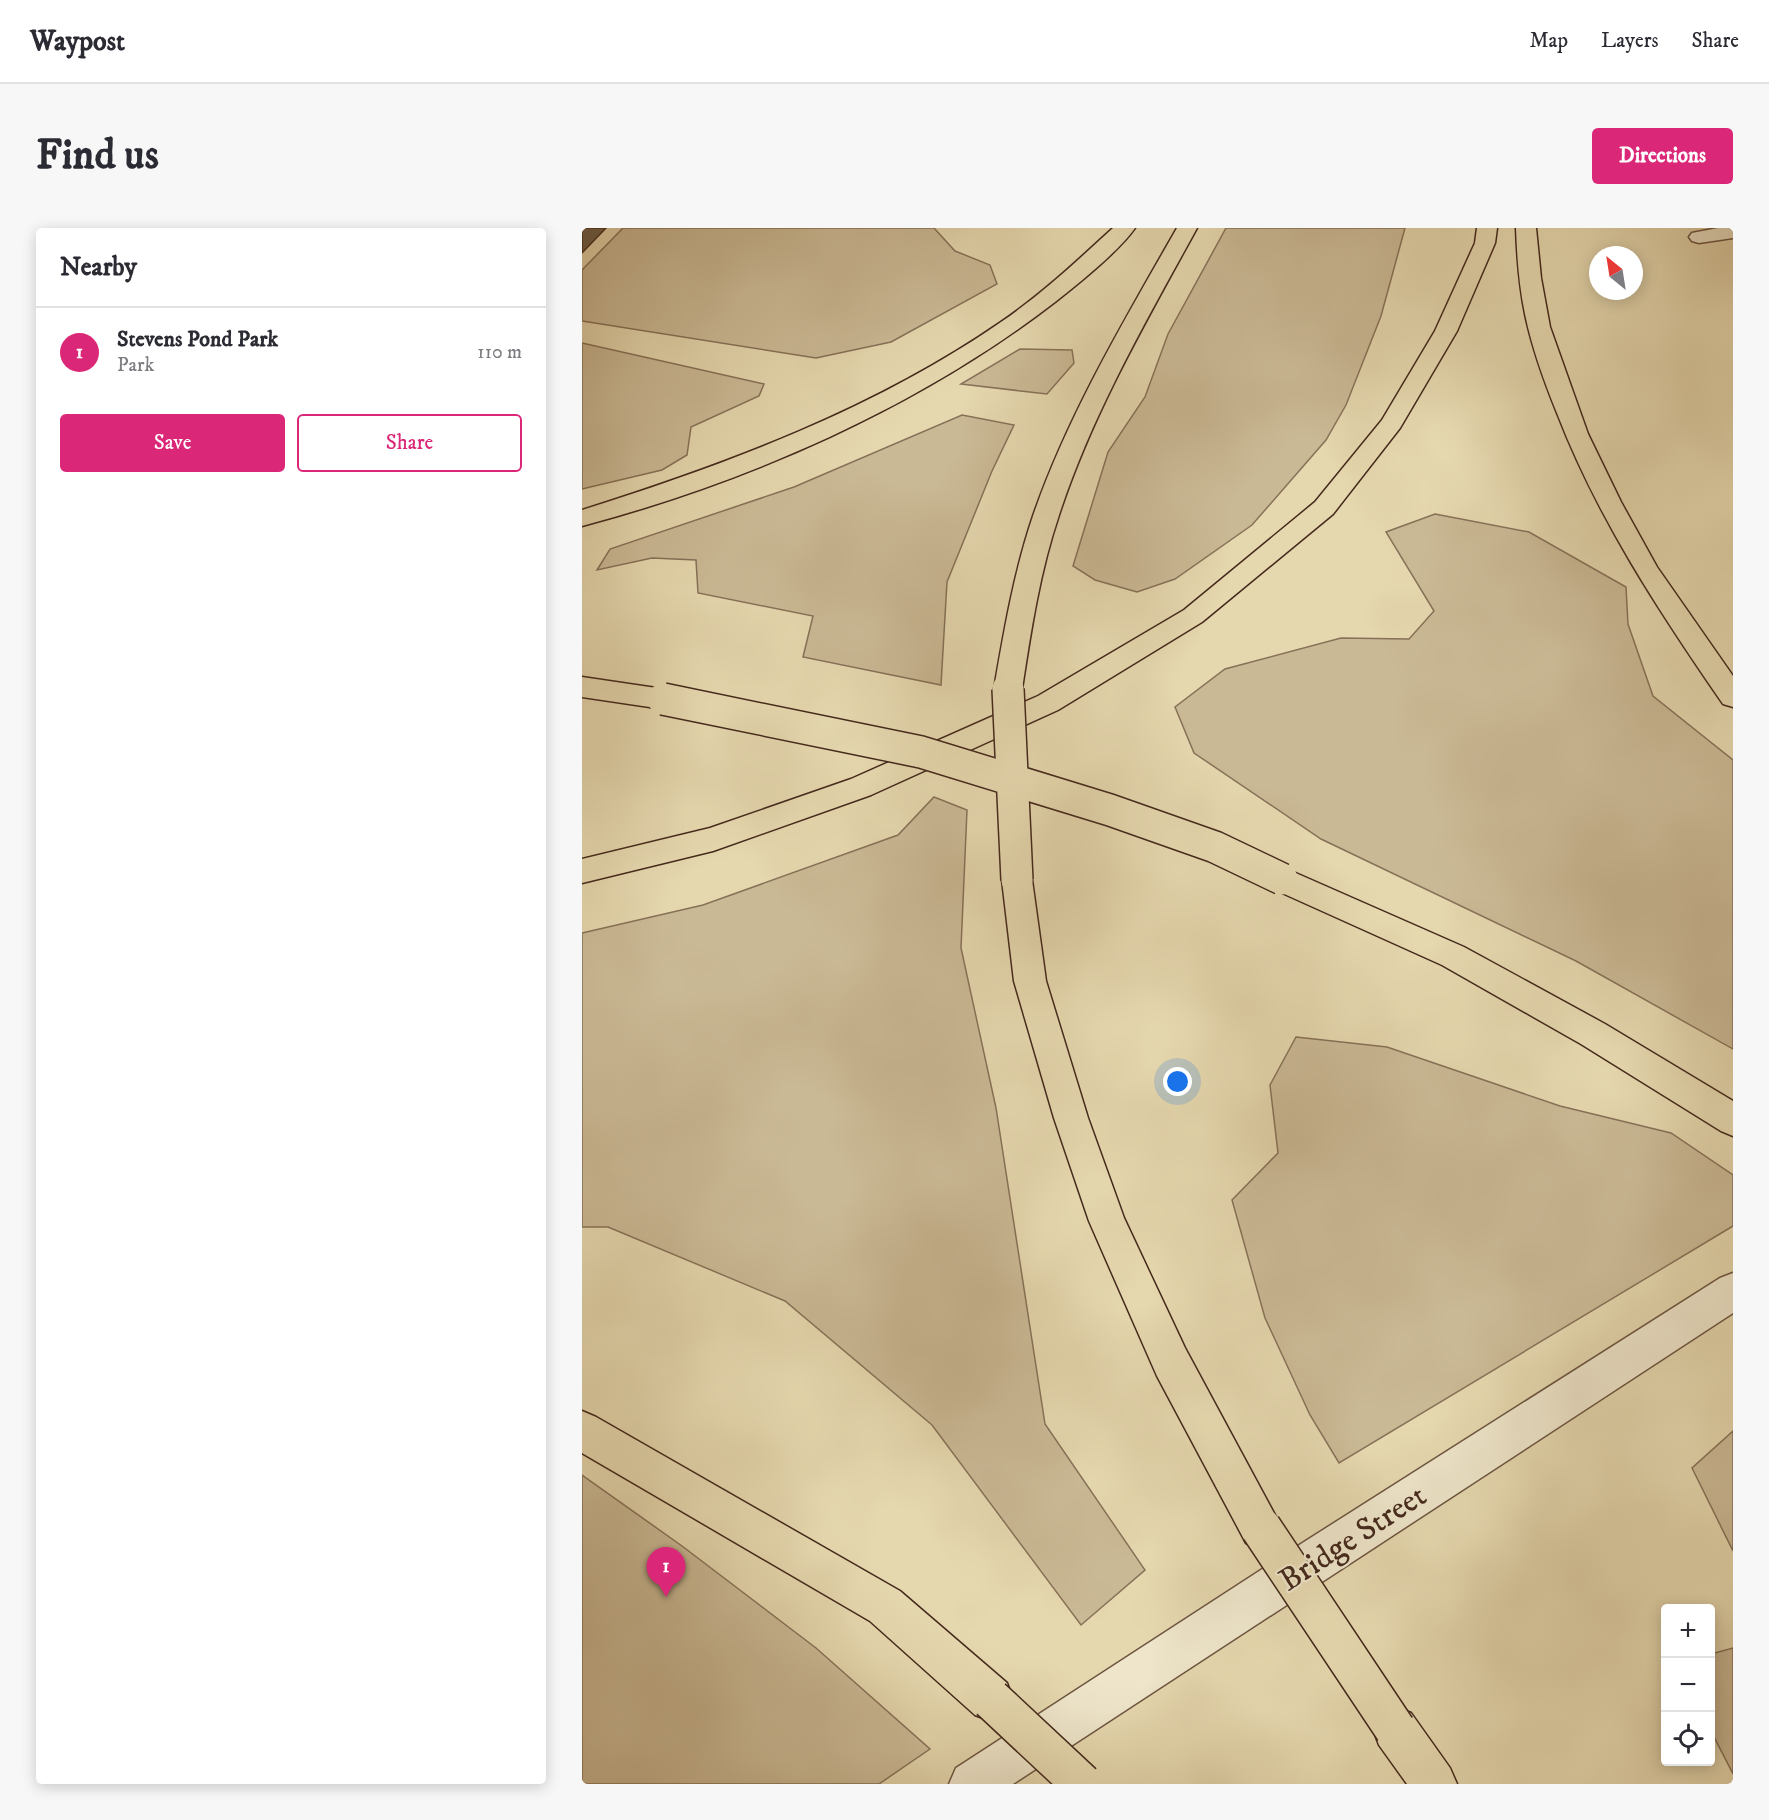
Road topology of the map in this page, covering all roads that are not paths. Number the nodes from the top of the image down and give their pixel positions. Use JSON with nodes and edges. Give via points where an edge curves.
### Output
{"nodes":[{"id":1,"x":1125,"y":228,"type":"edge"},
{"id":2,"x":1186,"y":228,"type":"edge"},
{"id":3,"x":1487,"y":228,"type":"edge"},
{"id":4,"x":1526,"y":228,"type":"edge"},
{"id":5,"x":1733,"y":232,"type":"edge"},
{"id":6,"x":1699,"y":237,"type":"dead end"},
{"id":7,"x":582,"y":518,"type":"edge"},
{"id":8,"x":582,"y":687,"type":"edge"},
{"id":9,"x":1733,"y":696,"type":"edge"},
{"id":10,"x":582,"y":871,"type":"edge"},
{"id":11,"x":1733,"y":1120,"type":"edge"},
{"id":12,"x":1733,"y":1291,"type":"edge"},
{"id":13,"x":582,"y":1431,"type":"edge"},
{"id":14,"x":972,"y":1784,"type":"edge"},
{"id":15,"x":1082,"y":1784,"type":"edge"},
{"id":16,"x":1434,"y":1784,"type":"edge"}],
"edges":[{"from":1,"to":7,"type":"highway","via":[[1039,304],[922,380],[825,428],[716,473]]},
{"from":2,"to":16,"type":"highway","bridge":true,"via":[[1075,439],[1033,557],[1018,623],[1008,688],[1017,880],[1030,981],[1107,1221],[1171,1362],[1261,1528]]},
{"from":3,"to":10,"type":"highway","via":[[1485,243],[1446,331],[1392,423],[1323,508],[1193,616],[1048,703],[861,787],[713,839]]},
{"from":4,"to":9,"type":"highway","via":[[1539,326],[1566,411],[1610,505],[1653,580]]},
{"from":5,"to":6,"type":"street"},
{"from":8,"to":11,"type":"highway","bridge":true,"via":[[663,699],[921,752],[1215,847],[1453,956],[1593,1034]]},
{"from":12,"to":14,"type":"street","name":"Bridge Street"},
{"from":13,"to":15,"type":"highway","bridge":true,"via":[[885,1606]]}]}
